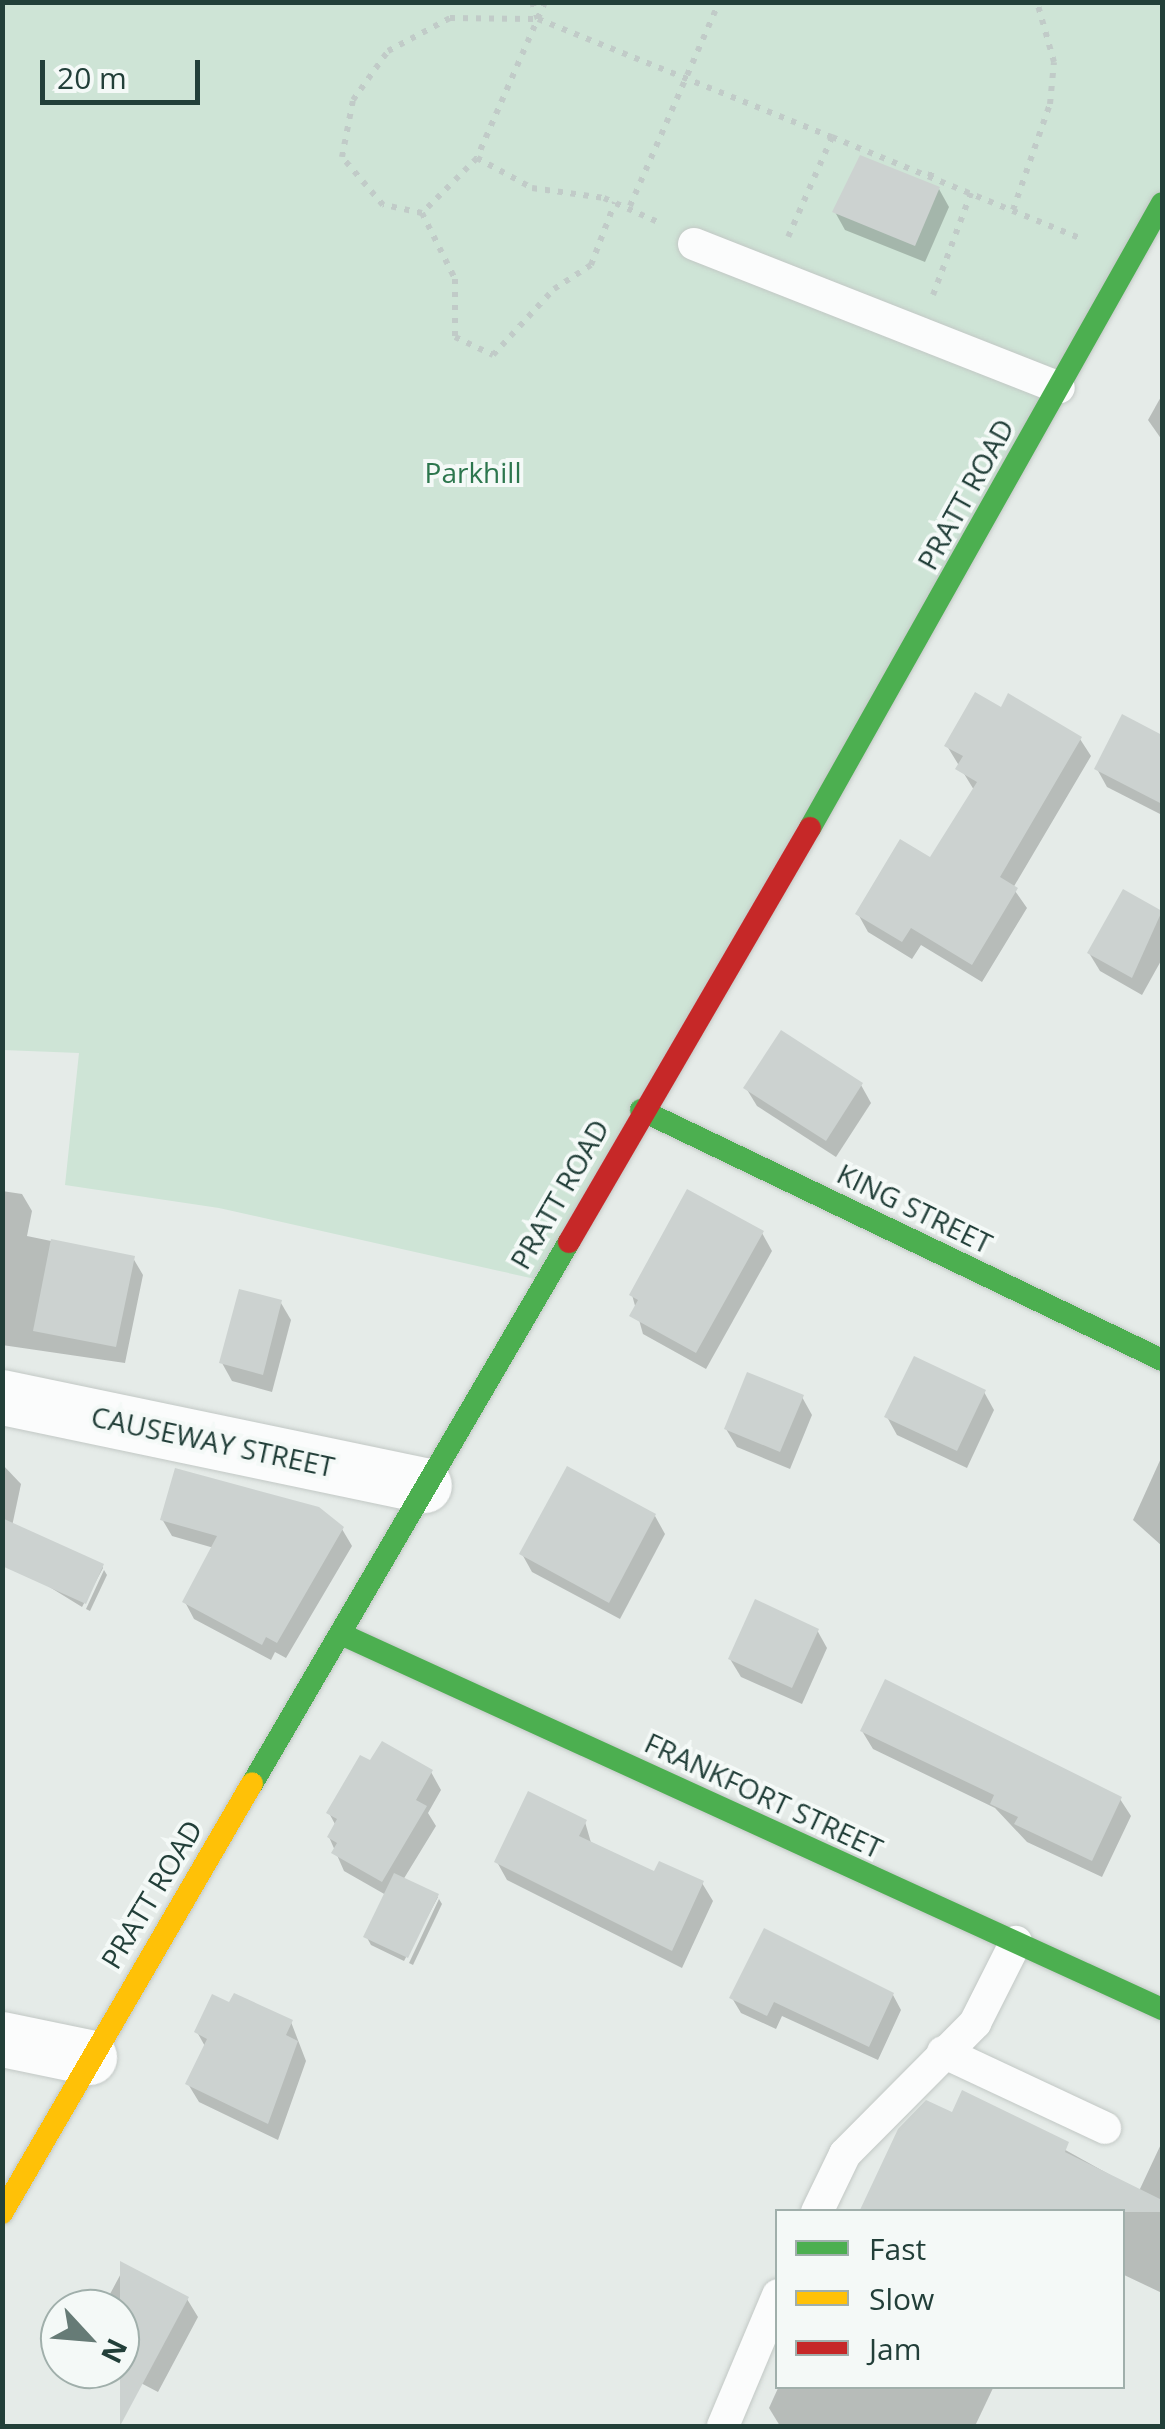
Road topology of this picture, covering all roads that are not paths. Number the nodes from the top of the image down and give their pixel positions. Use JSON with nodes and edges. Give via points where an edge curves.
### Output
{"nodes":[{"id":1,"x":1162,"y":203,"type":"edge"},
{"id":2,"x":694,"y":244,"type":"road end"},
{"id":3,"x":1059,"y":388,"type":"junction"},
{"id":4,"x":642,"y":1110,"type":"junction"},
{"id":5,"x":1162,"y":1360,"type":"edge"},
{"id":6,"x":2,"y":1396,"type":"edge"},
{"id":7,"x":424,"y":1485,"type":"junction"},
{"id":8,"x":341,"y":1634,"type":"junction"},
{"id":9,"x":1016,"y":1942,"type":"junction"},
{"id":10,"x":1162,"y":2009,"type":"edge"},
{"id":11,"x":2,"y":2039,"type":"edge"},
{"id":12,"x":943,"y":2052,"type":"junction"},
{"id":13,"x":89,"y":2057,"type":"junction"},
{"id":14,"x":1105,"y":2128,"type":"dead end"},
{"id":15,"x":818,"y":2209,"type":"edge"},
{"id":16,"x":2,"y":2213,"type":"edge"},
{"id":17,"x":775,"y":2302,"type":"edge"},
{"id":18,"x":723,"y":2426,"type":"edge"}],
"edges":[{"from":1,"to":3,"type":"street","name":"PRATT ROAD"},
{"from":2,"to":3,"type":"lane"},
{"from":3,"to":4,"type":"street","name":"PRATT ROAD"},
{"from":4,"to":5,"type":"street","name":"KING STREET"},
{"from":4,"to":7,"type":"street","name":"PRATT ROAD"},
{"from":6,"to":7,"type":"street","name":"CAUSEWAY STREET"},
{"from":7,"to":8,"type":"street","name":"PRATT ROAD"},
{"from":8,"to":9,"type":"street","name":"FRANKFORT STREET"},
{"from":8,"to":13,"type":"street","name":"PRATT ROAD"},
{"from":9,"to":10,"type":"street","name":"FRANKFORT STREET"},
{"from":9,"to":12,"type":"lane","via":[[975,2023]]},
{"from":11,"to":13,"type":"street"},
{"from":12,"to":14,"type":"lane"},
{"from":12,"to":15,"type":"lane","via":[[845,2154]]},
{"from":13,"to":16,"type":"street","name":"PRATT ROAD"},
{"from":17,"to":18,"type":"lane"}]}
